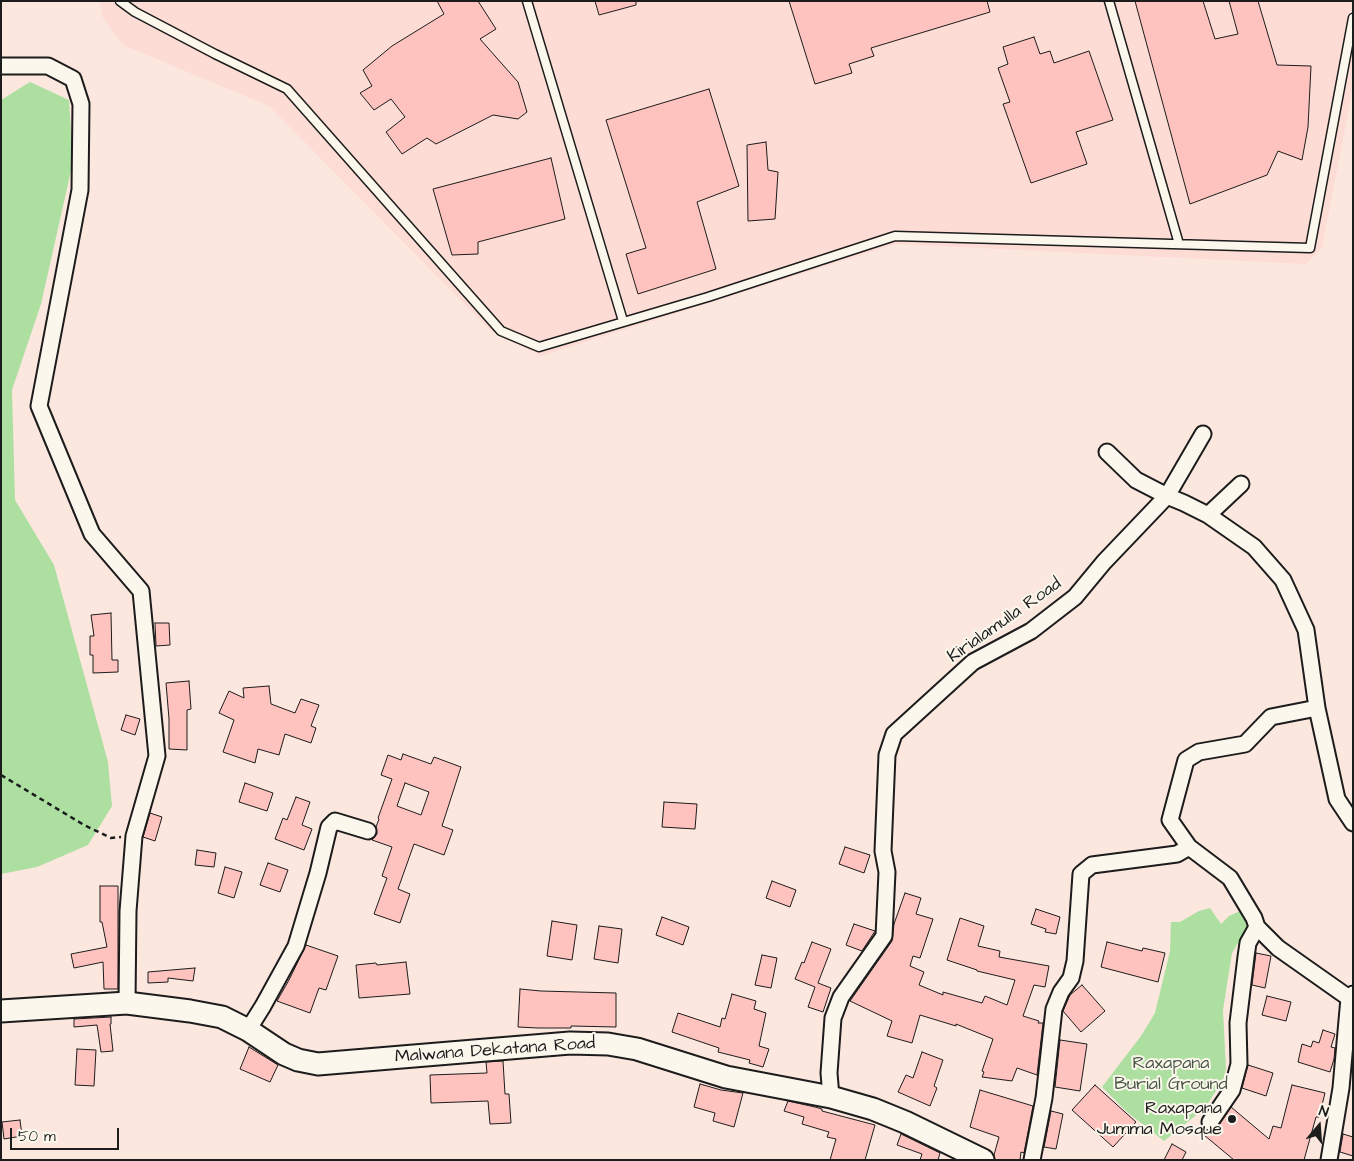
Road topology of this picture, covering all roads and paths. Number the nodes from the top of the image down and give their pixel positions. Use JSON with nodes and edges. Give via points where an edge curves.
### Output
{"nodes":[{"id":1,"x":120,"y":1,"type":"edge"},
{"id":2,"x":527,"y":1,"type":"edge"},
{"id":3,"x":1109,"y":1,"type":"edge"},
{"id":4,"x":1353,"y":18,"type":"edge"},
{"id":5,"x":1,"y":66,"type":"edge"},
{"id":6,"x":1179,"y":244,"type":"junction"},
{"id":7,"x":624,"y":321,"type":"junction"},
{"id":8,"x":1203,"y":434,"type":"dead end"},
{"id":9,"x":1106,"y":452,"type":"dead end"},
{"id":10,"x":1241,"y":484,"type":"dead end"},
{"id":11,"x":1167,"y":496,"type":"junction"},
{"id":12,"x":1208,"y":516,"type":"junction"},
{"id":13,"x":1318,"y":708,"type":"junction"},
{"id":14,"x":1,"y":775,"type":"edge"},
{"id":15,"x":1353,"y":823,"type":"edge"},
{"id":16,"x":368,"y":832,"type":"dead end"},
{"id":17,"x":134,"y":836,"type":"junction"},
{"id":18,"x":1189,"y":847,"type":"junction"},
{"id":19,"x":1257,"y":927,"type":"junction"},
{"id":20,"x":1351,"y":996,"type":"edge"},
{"id":21,"x":127,"y":1003,"type":"junction"},
{"id":22,"x":1,"y":1011,"type":"edge"},
{"id":23,"x":248,"y":1030,"type":"junction"},
{"id":24,"x":831,"y":1097,"type":"junction"},
{"id":25,"x":1210,"y":1122,"type":"dead end"},
{"id":26,"x":983,"y":1160,"type":"edge"},
{"id":27,"x":1032,"y":1160,"type":"edge"},
{"id":28,"x":1329,"y":1160,"type":"edge"}],
"edges":[{"from":1,"to":7,"type":"lane","via":[[143,17],[288,89],[501,331],[539,347]]},
{"from":2,"to":7,"type":"lane"},
{"from":3,"to":6,"type":"lane"},
{"from":4,"to":6,"type":"lane","via":[[1310,248]]},
{"from":5,"to":17,"type":"street","via":[[48,66],[73,79],[81,104],[80,190],[39,406],[92,534],[141,591],[157,756]]},
{"from":6,"to":7,"type":"lane","via":[[895,236]]},
{"from":8,"to":11,"type":"street","name":"Kirialamulla Road"},
{"from":9,"to":11,"type":"street","via":[[1136,480]]},
{"from":10,"to":12,"type":"street"},
{"from":11,"to":12,"type":"street"},
{"from":11,"to":24,"type":"street","name":"Kirialamulla Road","via":[[1075,597],[1031,631],[974,662],[894,734],[887,754],[884,936],[841,997],[833,1018],[829,1072]]},
{"from":12,"to":13,"type":"street","via":[[1254,547],[1283,580],[1306,630]]},
{"from":13,"to":15,"type":"street","via":[[1337,799]]},
{"from":13,"to":18,"type":"street","via":[[1271,717],[1245,744],[1199,752],[1186,760],[1170,820]]},
{"from":14,"to":17,"type":"path","via":[[111,838]]},
{"from":16,"to":23,"type":"street","via":[[335,822],[329,827],[296,946]]},
{"from":17,"to":21,"type":"street","via":[[128,911]]},
{"from":18,"to":19,"type":"street","via":[[1230,878]]},
{"from":18,"to":27,"type":"street","via":[[1177,854],[1092,865],[1081,874],[1075,961],[1071,978],[1054,1008],[1044,1098]]},
{"from":19,"to":20,"type":"street","via":[[1278,948]]},
{"from":19,"to":25,"type":"street","via":[[1248,942],[1246,957],[1238,1023],[1239,1064],[1232,1090]]},
{"from":20,"to":28,"type":"street","via":[[1342,1088]]},
{"from":21,"to":22,"type":"main road","name":"Malwana Dekatana Road"},
{"from":21,"to":23,"type":"main road","name":"Malwana Dekatana Road","via":[[222,1018]]},
{"from":23,"to":24,"type":"main road","name":"Malwana Dekatana Road","via":[[284,1054],[318,1064],[570,1044],[608,1044],[637,1049],[726,1077]]},
{"from":24,"to":26,"type":"main road","name":"Malwana Dekatana Road","via":[[905,1122]]}]}
